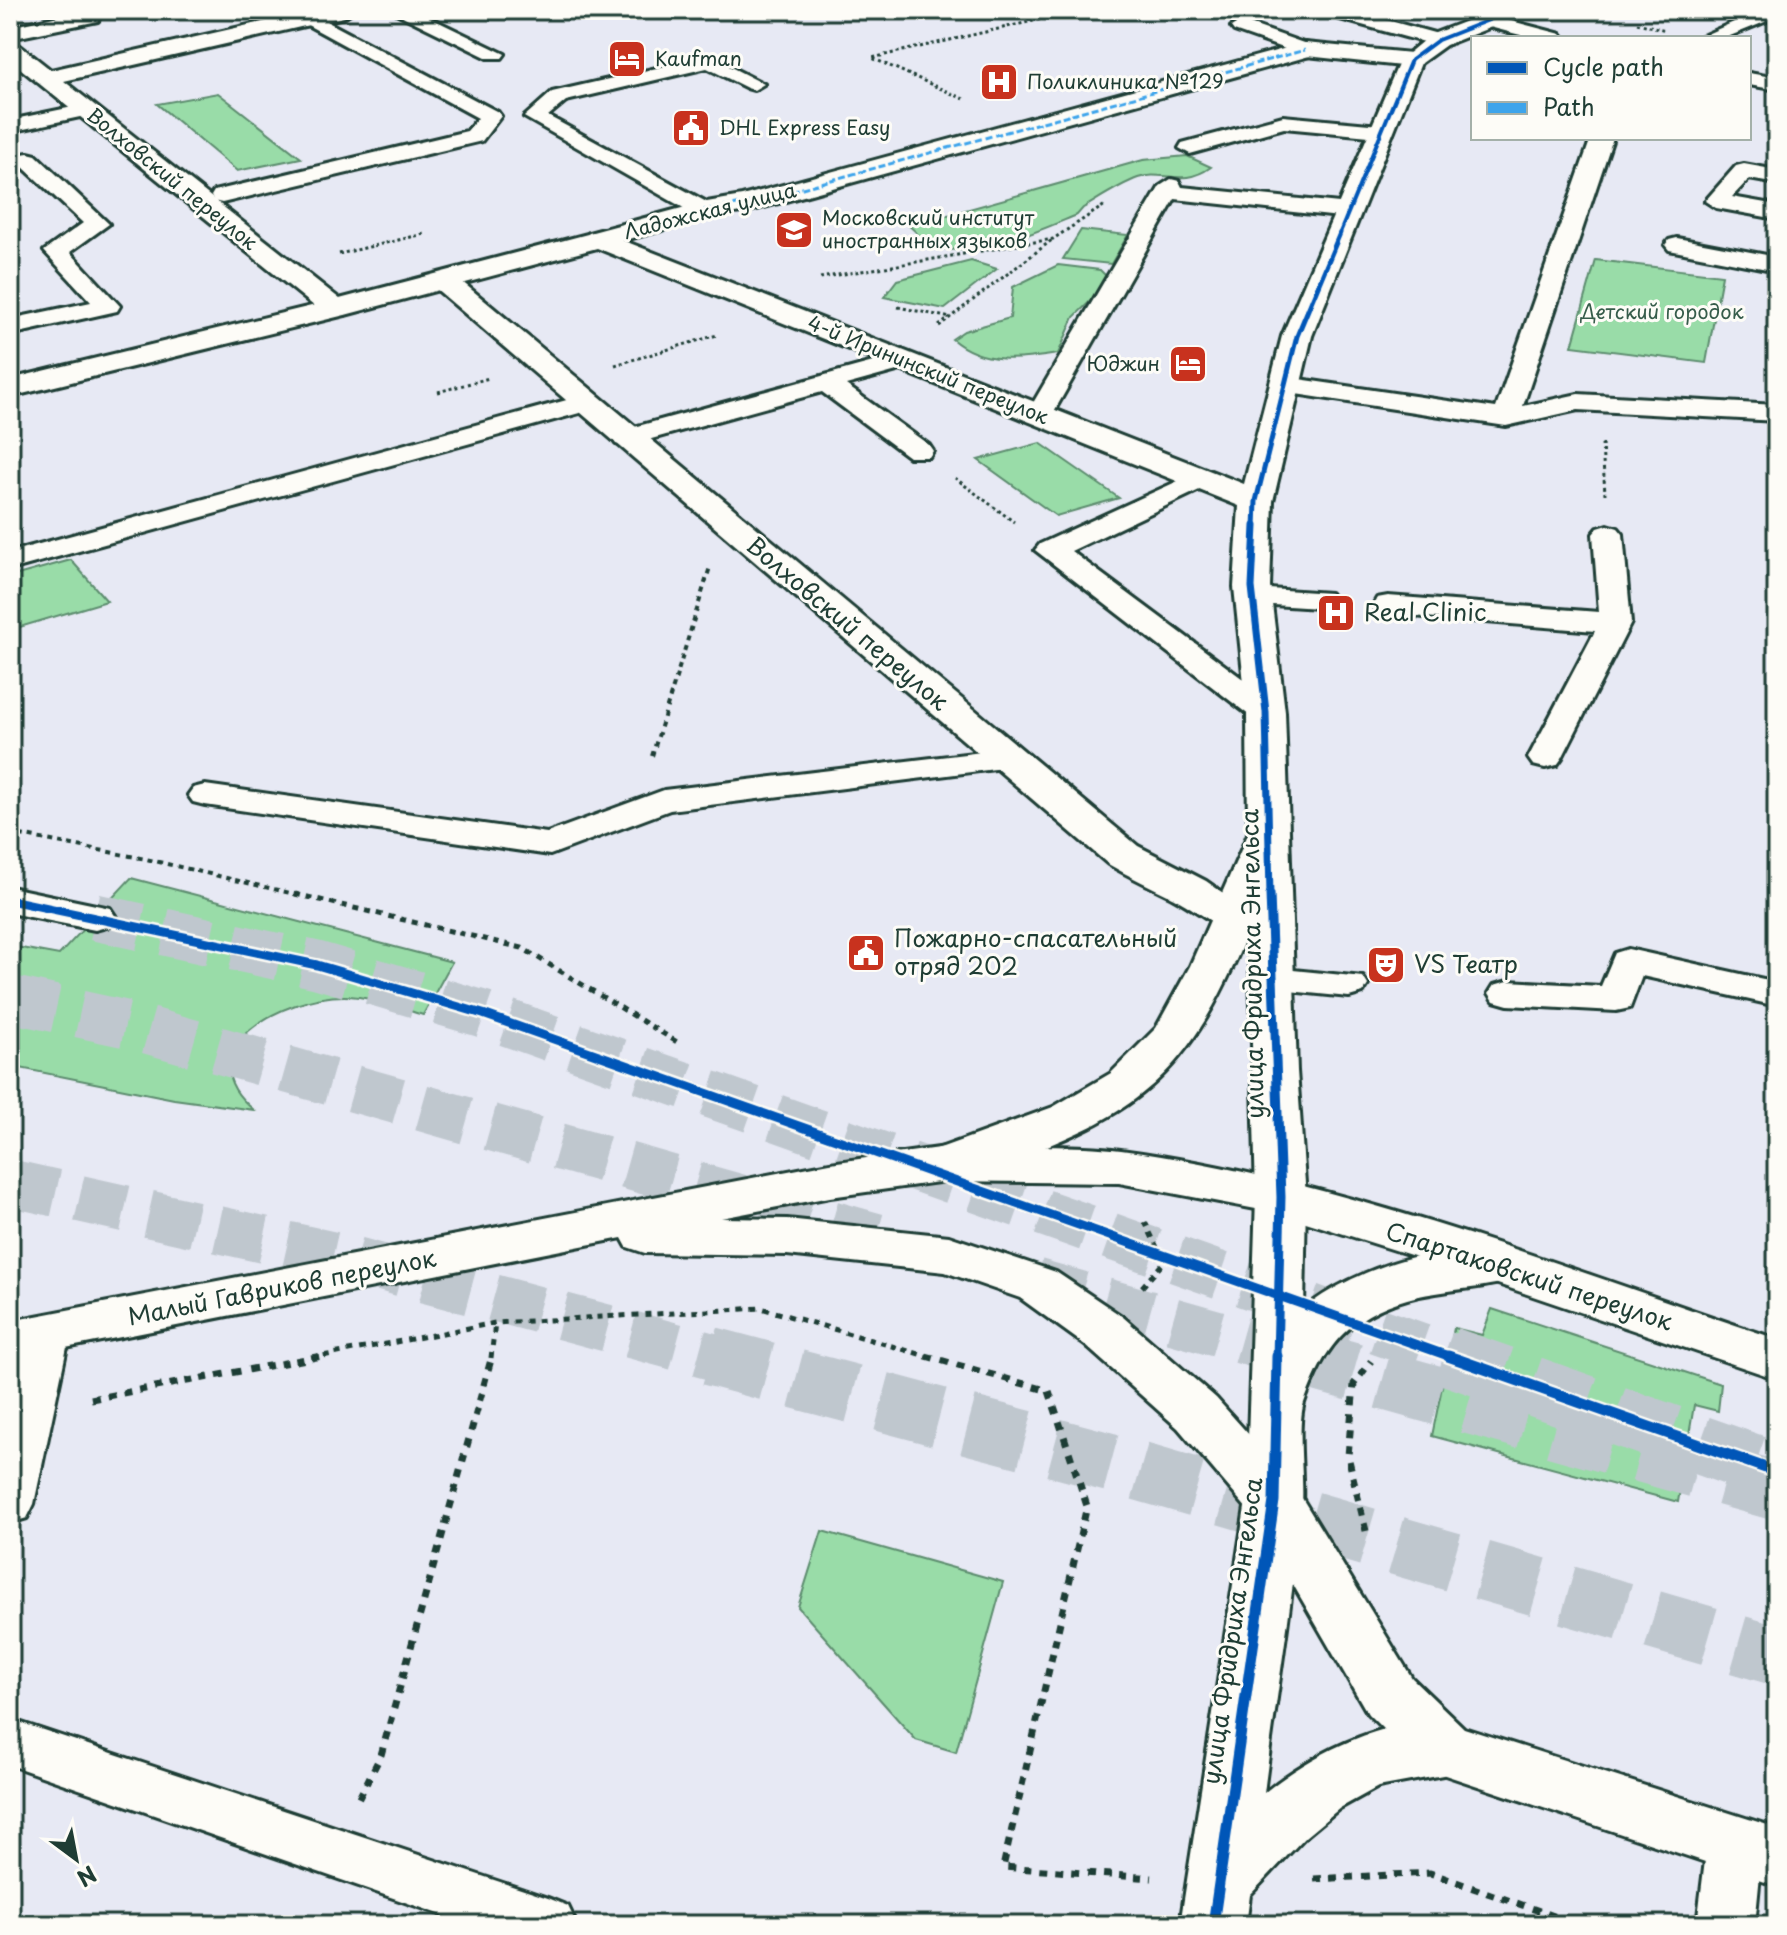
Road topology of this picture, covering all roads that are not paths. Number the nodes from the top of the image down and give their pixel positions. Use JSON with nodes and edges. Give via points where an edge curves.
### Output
{"nodes":[{"id":1,"x":94,"y":10,"type":"edge"},
{"id":2,"x":344,"y":10,"type":"edge"},
{"id":3,"x":399,"y":10,"type":"edge"},
{"id":4,"x":1329,"y":10,"type":"edge"},
{"id":5,"x":1777,"y":10,"type":"edge"},
{"id":6,"x":1491,"y":14,"type":"edge"},
{"id":7,"x":309,"y":18,"type":"junction"},
{"id":8,"x":1241,"y":27,"type":"dead end"},
{"id":9,"x":10,"y":33,"type":"edge"},
{"id":10,"x":1549,"y":36,"type":"edge"},
{"id":11,"x":1713,"y":36,"type":"edge"},
{"id":12,"x":1438,"y":40,"type":"junction"},
{"id":13,"x":10,"y":49,"type":"edge"},
{"id":14,"x":1305,"y":50,"type":"junction"},
{"id":15,"x":495,"y":54,"type":"dead end"},
{"id":16,"x":1411,"y":60,"type":"junction"},
{"id":17,"x":47,"y":78,"type":"junction"},
{"id":18,"x":1751,"y":79,"type":"edge"},
{"id":19,"x":754,"y":84,"type":"dead end"},
{"id":20,"x":1777,"y":84,"type":"edge"},
{"id":21,"x":87,"y":110,"type":"junction"},
{"id":22,"x":10,"y":126,"type":"edge"},
{"id":23,"x":1380,"y":131,"type":"junction"},
{"id":24,"x":1601,"y":140,"type":"edge"},
{"id":25,"x":1190,"y":148,"type":"dead end"},
{"id":26,"x":10,"y":163,"type":"edge"},
{"id":27,"x":1777,"y":177,"type":"edge"},
{"id":28,"x":222,"y":196,"type":"dead end"},
{"id":29,"x":704,"y":210,"type":"junction"},
{"id":30,"x":1349,"y":211,"type":"junction"},
{"id":31,"x":1777,"y":212,"type":"edge"},
{"id":32,"x":599,"y":239,"type":"junction"},
{"id":33,"x":1677,"y":245,"type":"dead end"},
{"id":34,"x":1777,"y":264,"type":"edge"},
{"id":35,"x":444,"y":281,"type":"junction"},
{"id":36,"x":335,"y":309,"type":"junction"},
{"id":37,"x":10,"y":327,"type":"edge"},
{"id":38,"x":906,"y":361,"type":"junction"},
{"id":39,"x":826,"y":383,"type":"junction"},
{"id":40,"x":1285,"y":385,"type":"junction"},
{"id":41,"x":10,"y":388,"type":"edge"},
{"id":42,"x":573,"y":392,"type":"junction"},
{"id":43,"x":1777,"y":413,"type":"edge"},
{"id":44,"x":1039,"y":415,"type":"junction"},
{"id":45,"x":1506,"y":418,"type":"junction"},
{"id":46,"x":626,"y":438,"type":"junction"},
{"id":47,"x":919,"y":451,"type":"road end"},
{"id":48,"x":1200,"y":479,"type":"junction"},
{"id":49,"x":1256,"y":501,"type":"junction"},
{"id":50,"x":1608,"y":534,"type":"road end"},
{"id":51,"x":10,"y":561,"type":"edge"},
{"id":52,"x":1253,"y":597,"type":"junction"},
{"id":53,"x":1319,"y":599,"type":"dead end"},
{"id":54,"x":1388,"y":605,"type":"dead end"},
{"id":55,"x":1615,"y":623,"type":"junction"},
{"id":56,"x":1266,"y":712,"type":"junction"},
{"id":57,"x":1545,"y":758,"type":"dead end"},
{"id":58,"x":1007,"y":759,"type":"junction"},
{"id":59,"x":205,"y":795,"type":"dead end"},
{"id":60,"x":10,"y":900,"type":"edge"},
{"id":61,"x":95,"y":917,"type":"tunnel mouth"},
{"id":62,"x":1252,"y":924,"type":"junction"},
{"id":63,"x":1273,"y":980,"type":"junction"},
{"id":64,"x":1349,"y":985,"type":"dead end"},
{"id":65,"x":1508,"y":993,"type":"dead end"},
{"id":66,"x":1777,"y":994,"type":"edge"},
{"id":67,"x":946,"y":1164,"type":"junction"},
{"id":68,"x":1281,"y":1197,"type":"junction"},
{"id":69,"x":554,"y":1233,"type":"junction"},
{"id":70,"x":1498,"y":1266,"type":"junction"},
{"id":71,"x":28,"y":1337,"type":"edge"},
{"id":72,"x":1777,"y":1359,"type":"edge"},
{"id":73,"x":1276,"y":1415,"type":"junction"},
{"id":74,"x":1274,"y":1501,"type":"junction"},
{"id":75,"x":10,"y":1504,"type":"edge"},
{"id":76,"x":10,"y":1742,"type":"edge"},
{"id":77,"x":1443,"y":1748,"type":"junction"},
{"id":78,"x":1756,"y":1850,"type":"edge"},
{"id":79,"x":1216,"y":1904,"type":"edge"},
{"id":80,"x":548,"y":1925,"type":"edge"},
{"id":81,"x":1726,"y":1925,"type":"edge"}],
"edges":[{"from":1,"to":9,"type":"lane","via":[[91,17]]},
{"from":2,"to":7,"type":"street"},
{"from":3,"to":15,"type":"lane"},
{"from":4,"to":12,"type":"lane"},
{"from":5,"to":11,"type":"lane"},
{"from":6,"to":10,"type":"lane"},
{"from":6,"to":12,"type":"street"},
{"from":7,"to":17,"type":"street"},
{"from":7,"to":28,"type":"lane","via":[[491,116],[474,136]]},
{"from":8,"to":14,"type":"lane"},
{"from":12,"to":16,"type":"street","name":"улица Фридриха Энгельса"},
{"from":13,"to":17,"type":"street","name":"Волховский переулок"},
{"from":14,"to":16,"type":"street","name":"Ладожская улица"},
{"from":14,"to":29,"type":"street","name":"Ладожская улица","via":[[744,204]]},
{"from":16,"to":23,"type":"street","name":"улица Фридриха Энгельса"},
{"from":17,"to":21,"type":"street","name":"Волховский переулок"},
{"from":18,"to":20,"type":"lane"},
{"from":19,"to":29,"type":"lane","via":[[709,62],[559,96],[534,117]]},
{"from":21,"to":22,"type":"lane"},
{"from":21,"to":36,"type":"street","name":"Волховский переулок"},
{"from":23,"to":25,"type":"lane","via":[[1283,122]]},
{"from":23,"to":30,"type":"street","name":"улица Фридриха Энгельса"},
{"from":24,"to":45,"type":"lane"},
{"from":26,"to":37,"type":"lane","via":[[28,160],[97,224],[56,251],[108,306]]},
{"from":27,"to":31,"type":"lane","via":[[1744,171],[1716,201]]},
{"from":29,"to":32,"type":"street","name":"Ладожская улица"},
{"from":30,"to":40,"type":"street","name":"улица Фридриха Энгельса","via":[[1297,336]]},
{"from":30,"to":44,"type":"lane","via":[[1170,189]]},
{"from":32,"to":35,"type":"street","name":"Ладожская улица"},
{"from":32,"to":38,"type":"street","name":"4-й Ирининский переулок"},
{"from":33,"to":34,"type":"lane"},
{"from":35,"to":36,"type":"street","name":"Ладожская улица"},
{"from":35,"to":42,"type":"street","name":"Волховский переулок"},
{"from":36,"to":41,"type":"street","name":"Ладожская улица"},
{"from":38,"to":39,"type":"lane"},
{"from":38,"to":44,"type":"street","name":"4-й Ирининский переулок"},
{"from":39,"to":46,"type":"lane"},
{"from":39,"to":47,"type":"lane"},
{"from":40,"to":45,"type":"lane"},
{"from":40,"to":49,"type":"street","name":"улица Фридриха Энгельса"},
{"from":42,"to":46,"type":"street","name":"Волховский переулок"},
{"from":42,"to":51,"type":"lane"},
{"from":43,"to":45,"type":"lane","via":[[1578,402]]},
{"from":44,"to":48,"type":"street","name":"4-й Ирининский переулок"},
{"from":46,"to":58,"type":"street","name":"Волховский переулок"},
{"from":48,"to":49,"type":"street","name":"4-й Ирининский переулок"},
{"from":48,"to":56,"type":"lane","via":[[1050,550]]},
{"from":49,"to":52,"type":"street","name":"улица Фридриха Энгельса"},
{"from":50,"to":55,"type":"lane"},
{"from":52,"to":53,"type":"lane"},
{"from":52,"to":56,"type":"street","name":"улица Фридриха Энгельса"},
{"from":54,"to":55,"type":"lane"},
{"from":55,"to":57,"type":"lane"},
{"from":56,"to":62,"type":"street","name":"улица Фридриха Энгельса","via":[[1271,826]]},
{"from":58,"to":59,"type":"lane","via":[[664,800],[550,844]]},
{"from":58,"to":62,"type":"street","name":"Волховский переулок","via":[[1123,855]]},
{"from":60,"to":61,"type":"street"},
{"from":62,"to":63,"type":"street","name":"улица Фридриха Энгельса"},
{"from":62,"to":67,"type":"street","via":[[1209,972],[1171,1041],[1136,1075],[1092,1108],[1024,1139]]},
{"from":63,"to":64,"type":"lane"},
{"from":63,"to":68,"type":"street","name":"улица Фридриха Энгельса"},
{"from":65,"to":66,"type":"lane","via":[[1616,999],[1628,961]]},
{"from":67,"to":68,"type":"street","name":"Малый Гавриков переулок","via":[[1119,1166]]},
{"from":67,"to":69,"type":"street","name":"Малый Гавриков переулок","via":[[830,1180]]},
{"from":68,"to":70,"type":"street","name":"Спартаковский переулок"},
{"from":68,"to":73,"type":"street","name":"улица Фридриха Энгельса"},
{"from":69,"to":71,"type":"street","name":"Малый Гавриков переулок"},
{"from":69,"to":74,"type":"street","name":"Малый Гавриков переулок","via":[[787,1237],[949,1254],[1038,1285],[1104,1331],[1197,1413]]},
{"from":70,"to":72,"type":"street","name":"Спартаковский переулок"},
{"from":70,"to":73,"type":"street","via":[[1444,1268],[1348,1303],[1312,1333],[1287,1371]]},
{"from":71,"to":75,"type":"lane","via":[[32,1410]]},
{"from":73,"to":74,"type":"street","name":"улица Фридриха Энгельса"},
{"from":74,"to":77,"type":"street","via":[[1390,1696]]},
{"from":74,"to":79,"type":"street","name":"улица Фридриха Энгельса"},
{"from":76,"to":80,"type":"lane"},
{"from":77,"to":78,"type":"street"},
{"from":77,"to":79,"type":"street","via":[[1361,1764],[1302,1796],[1270,1824]]},
{"from":78,"to":81,"type":"lane"}]}
